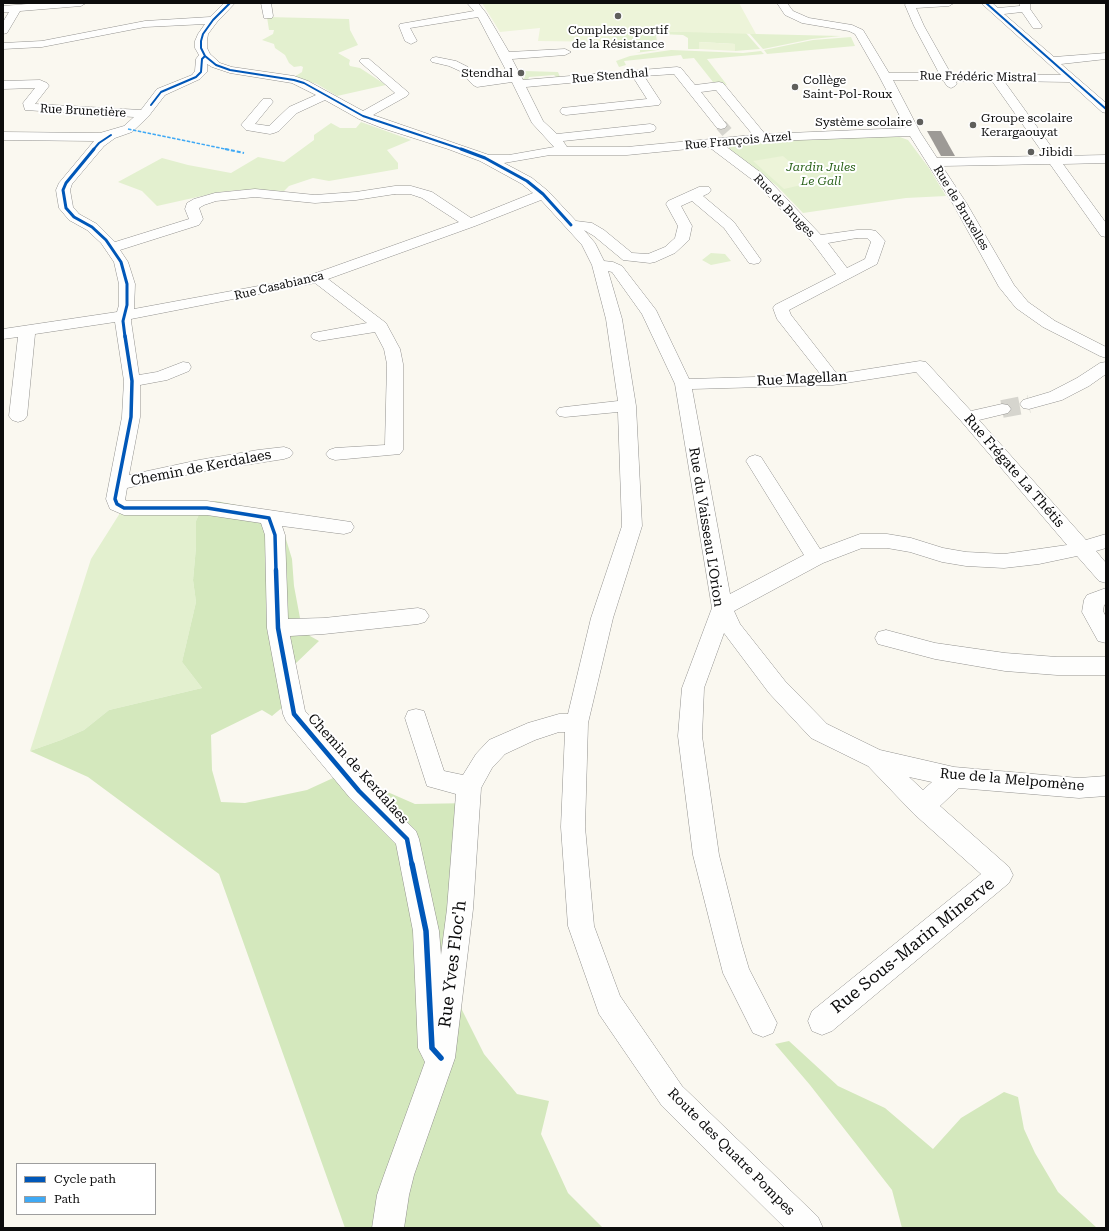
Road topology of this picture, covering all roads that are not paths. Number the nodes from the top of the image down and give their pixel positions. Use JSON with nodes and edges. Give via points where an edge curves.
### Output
{"nodes":[{"id":1,"x":81,"y":3,"type":"edge"},
{"id":2,"x":230,"y":3,"type":"edge"},
{"id":3,"x":266,"y":3,"type":"edge"},
{"id":4,"x":472,"y":3,"type":"edge"},
{"id":5,"x":782,"y":3,"type":"edge"},
{"id":6,"x":949,"y":3,"type":"edge"},
{"id":7,"x":986,"y":3,"type":"edge"},
{"id":8,"x":1025,"y":6,"type":"edge"},
{"id":9,"x":3,"y":8,"type":"edge"},
{"id":10,"x":16,"y":8,"type":"junction"},
{"id":11,"x":996,"y":11,"type":"junction"},
{"id":12,"x":481,"y":14,"type":"junction"},
{"id":13,"x":268,"y":16,"type":"dead end"},
{"id":14,"x":213,"y":20,"type":"junction"},
{"id":15,"x":1037,"y":26,"type":"dead end"},
{"id":16,"x":117,"y":29,"type":"junction"},
{"id":17,"x":3,"y":31,"type":"edge"},
{"id":18,"x":94,"y":34,"type":"junction"},
{"id":19,"x":126,"y":40,"type":"dead end"},
{"id":20,"x":411,"y":41,"type":"dead end"},
{"id":21,"x":104,"y":45,"type":"dead end"},
{"id":22,"x":3,"y":46,"type":"edge"},
{"id":23,"x":565,"y":52,"type":"dead end"},
{"id":24,"x":205,"y":56,"type":"junction"},
{"id":25,"x":505,"y":56,"type":"junction"},
{"id":26,"x":1106,"y":56,"type":"edge"},
{"id":27,"x":436,"y":60,"type":"dead end"},
{"id":28,"x":365,"y":61,"type":"dead end"},
{"id":29,"x":1052,"y":61,"type":"junction"},
{"id":30,"x":636,"y":74,"type":"junction"},
{"id":31,"x":1071,"y":79,"type":"junction"},
{"id":32,"x":888,"y":80,"type":"junction"},
{"id":33,"x":518,"y":81,"type":"junction"},
{"id":34,"x":948,"y":81,"type":"junction"},
{"id":35,"x":998,"y":81,"type":"junction"},
{"id":36,"x":3,"y":85,"type":"edge"},
{"id":37,"x":692,"y":89,"type":"junction"},
{"id":38,"x":326,"y":95,"type":"junction"},
{"id":39,"x":266,"y":102,"type":"dead end"},
{"id":40,"x":113,"y":103,"type":"dead end"},
{"id":41,"x":148,"y":110,"type":"junction"},
{"id":42,"x":1106,"y":110,"type":"edge"},
{"id":43,"x":566,"y":111,"type":"dead end"},
{"id":44,"x":363,"y":116,"type":"junction"},
{"id":45,"x":650,"y":128,"type":"dead end"},
{"id":46,"x":914,"y":132,"type":"junction"},
{"id":47,"x":727,"y":133,"type":"junction"},
{"id":48,"x":3,"y":136,"type":"edge"},
{"id":49,"x":554,"y":138,"type":"junction"},
{"id":50,"x":762,"y":138,"type":"junction"},
{"id":51,"x":95,"y":140,"type":"junction"},
{"id":52,"x":712,"y":143,"type":"junction"},
{"id":53,"x":562,"y":151,"type":"junction"},
{"id":54,"x":539,"y":152,"type":"junction"},
{"id":55,"x":485,"y":158,"type":"junction"},
{"id":56,"x":1106,"y":159,"type":"edge"},
{"id":57,"x":1056,"y":160,"type":"junction"},
{"id":58,"x":934,"y":162,"type":"junction"},
{"id":59,"x":527,"y":181,"type":"junction"},
{"id":60,"x":543,"y":194,"type":"junction"},
{"id":61,"x":470,"y":223,"type":"junction"},
{"id":62,"x":571,"y":225,"type":"junction"},
{"id":63,"x":1106,"y":233,"type":"edge"},
{"id":64,"x":818,"y":240,"type":"junction"},
{"id":65,"x":112,"y":248,"type":"junction"},
{"id":66,"x":754,"y":260,"type":"dead end"},
{"id":67,"x":599,"y":265,"type":"junction"},
{"id":68,"x":845,"y":275,"type":"junction"},
{"id":69,"x":318,"y":278,"type":"junction"},
{"id":70,"x":125,"y":314,"type":"junction"},
{"id":71,"x":380,"y":326,"type":"junction"},
{"id":72,"x":27,"y":331,"type":"junction"},
{"id":73,"x":3,"y":334,"type":"edge"},
{"id":74,"x":1106,"y":334,"type":"edge"},
{"id":75,"x":320,"y":336,"type":"dead end"},
{"id":76,"x":1091,"y":345,"type":"junction"},
{"id":77,"x":1106,"y":353,"type":"edge"},
{"id":78,"x":920,"y":366,"type":"joint"},
{"id":79,"x":183,"y":367,"type":"dead end"},
{"id":80,"x":1106,"y":367,"type":"edge"},
{"id":81,"x":833,"y":380,"type":"junction"},
{"id":82,"x":132,"y":381,"type":"junction"},
{"id":83,"x":683,"y":384,"type":"junction"},
{"id":84,"x":1029,"y":404,"type":"tunnel mouth"},
{"id":85,"x":627,"y":406,"type":"junction"},
{"id":86,"x":1002,"y":409,"type":"tunnel mouth"},
{"id":87,"x":565,"y":412,"type":"dead end"},
{"id":88,"x":18,"y":416,"type":"dead end"},
{"id":89,"x":967,"y":417,"type":"junction"},
{"id":90,"x":284,"y":453,"type":"dead end"},
{"id":91,"x":335,"y":454,"type":"dead end"},
{"id":92,"x":755,"y":461,"type":"dead end"},
{"id":93,"x":117,"y":484,"type":"junction"},
{"id":94,"x":269,"y":518,"type":"junction"},
{"id":95,"x":344,"y":527,"type":"dead end"},
{"id":96,"x":1106,"y":541,"type":"edge"},
{"id":97,"x":1080,"y":548,"type":"junction"},
{"id":98,"x":816,"y":558,"type":"junction"},
{"id":99,"x":1106,"y":576,"type":"edge"},
{"id":100,"x":1106,"y":596,"type":"edge"},
{"id":101,"x":722,"y":608,"type":"junction"},
{"id":102,"x":418,"y":616,"type":"dead end"},
{"id":103,"x":278,"y":628,"type":"junction"},
{"id":104,"x":1106,"y":635,"type":"edge"},
{"id":105,"x":886,"y":638,"type":"dead end"},
{"id":106,"x":1106,"y":666,"type":"edge"},
{"id":107,"x":416,"y":718,"type":"dead end"},
{"id":108,"x":577,"y":722,"type":"junction"},
{"id":109,"x":876,"y":760,"type":"junction"},
{"id":110,"x":954,"y":777,"type":"junction"},
{"id":111,"x":1106,"y":786,"type":"edge"},
{"id":112,"x":469,"y":787,"type":"junction"},
{"id":113,"x":923,"y":806,"type":"junction"},
{"id":114,"x":822,"y":1021,"type":"dead end"},
{"id":115,"x":763,"y":1023,"type":"dead end"},
{"id":116,"x":441,"y":1058,"type":"junction"},
{"id":117,"x":388,"y":1228,"type":"edge"},
{"id":118,"x":807,"y":1228,"type":"edge"}],
"edges":[{"from":1,"to":10,"type":"street"},
{"from":2,"to":14,"type":"street"},
{"from":3,"to":13,"type":"street"},
{"from":4,"to":12,"type":"street"},
{"from":5,"to":32,"type":"street","name":"Rue de Bruxelles","via":[[789,13],[806,22],[852,28],[860,32]]},
{"from":6,"to":34,"type":"street","via":[[910,5]]},
{"from":7,"to":11,"type":"street"},
{"from":8,"to":11,"type":"street"},
{"from":8,"to":15,"type":"street"},
{"from":9,"to":10,"type":"street"},
{"from":10,"to":17,"type":"street"},
{"from":11,"to":29,"type":"street"},
{"from":12,"to":20,"type":"street","via":[[404,26]]},
{"from":12,"to":25,"type":"street"},
{"from":14,"to":16,"type":"street","via":[[145,24]]},
{"from":14,"to":24,"type":"street","via":[[201,41]]},
{"from":16,"to":18,"type":"street"},
{"from":16,"to":19,"type":"street"},
{"from":18,"to":21,"type":"street"},
{"from":18,"to":22,"type":"street","via":[[42,44]]},
{"from":23,"to":25,"type":"street"},
{"from":24,"to":38,"type":"street","name":"Route des Quatre Pompes","via":[[216,65],[230,70],[294,80]]},
{"from":24,"to":41,"type":"street","via":[[202,59],[201,72],[196,77],[161,92]]},
{"from":25,"to":33,"type":"street"},
{"from":26,"to":29,"type":"street"},
{"from":27,"to":33,"type":"street","name":"Rue Stendhal","via":[[452,63],[464,69],[477,83]]},
{"from":28,"to":44,"type":"street","via":[[403,93]]},
{"from":29,"to":31,"type":"street"},
{"from":30,"to":33,"type":"street","name":"Rue Stendhal"},
{"from":30,"to":37,"type":"street","name":"Rue Stendhal","via":[[677,70]]},
{"from":30,"to":43,"type":"street","via":[[655,102]]},
{"from":31,"to":35,"type":"street","name":"Rue Frédéric Mistral"},
{"from":31,"to":42,"type":"street"},
{"from":32,"to":34,"type":"street","name":"Rue Frédéric Mistral"},
{"from":32,"to":46,"type":"street","name":"Rue de Bruxelles"},
{"from":33,"to":49,"type":"street","via":[[538,123]]},
{"from":34,"to":35,"type":"street","name":"Rue Frédéric Mistral"},
{"from":35,"to":57,"type":"street"},
{"from":36,"to":41,"type":"street","name":"Rue Brunetière","via":[[44,86],[29,107]]},
{"from":37,"to":47,"type":"street","name":"Rue Stendhal"},
{"from":37,"to":50,"type":"street","via":[[719,86]]},
{"from":38,"to":39,"type":"street","via":[[293,110],[275,128],[250,128],[247,125]]},
{"from":38,"to":44,"type":"street","name":"Route des Quatre Pompes"},
{"from":40,"to":41,"type":"street"},
{"from":41,"to":51,"type":"street","via":[[128,129]]},
{"from":44,"to":55,"type":"street","name":"Route des Quatre Pompes"},
{"from":45,"to":49,"type":"street"},
{"from":46,"to":50,"type":"street","name":"Rue François Arzel"},
{"from":46,"to":58,"type":"street","name":"Rue de Bruxelles"},
{"from":47,"to":50,"type":"street","name":"Rue François Arzel"},
{"from":47,"to":52,"type":"street","name":"Rue François Arzel"},
{"from":48,"to":51,"type":"street"},
{"from":49,"to":53,"type":"street"},
{"from":51,"to":65,"type":"street","name":"Chemin de Kerdalaes","via":[[66,183],[63,197],[66,208],[92,227]]},
{"from":52,"to":53,"type":"street","name":"Rue François Arzel","via":[[627,151]]},
{"from":52,"to":64,"type":"street","name":"Rue de Bruges","via":[[759,178]]},
{"from":53,"to":54,"type":"street","name":"Rue François Arzel"},
{"from":54,"to":55,"type":"street","name":"Rue François Arzel","via":[[509,159]]},
{"from":54,"to":59,"type":"street","via":[[532,157],[526,169]]},
{"from":55,"to":59,"type":"street","name":"Route des Quatre Pompes"},
{"from":56,"to":57,"type":"street"},
{"from":57,"to":58,"type":"street"},
{"from":57,"to":63,"type":"street"},
{"from":58,"to":76,"type":"street","name":"Rue de Bruxelles","via":[[1007,287],[1022,305],[1049,324]]},
{"from":59,"to":60,"type":"street","name":"Route des Quatre Pompes"},
{"from":60,"to":61,"type":"street","name":"Rue Casabianca"},
{"from":60,"to":62,"type":"street","name":"Route des Quatre Pompes"},
{"from":61,"to":65,"type":"street","via":[[427,195],[408,189],[315,199],[255,193],[215,197],[199,202],[192,206],[196,219],[194,222]]},
{"from":61,"to":69,"type":"street","name":"Rue Casabianca"},
{"from":62,"to":66,"type":"street","via":[[587,226],[628,257],[650,259],[670,250],[682,240],[685,226],[673,204],[699,192],[700,199],[729,225]]},
{"from":62,"to":67,"type":"street","name":"Route des Quatre Pompes","via":[[588,243]]},
{"from":64,"to":68,"type":"street","name":"Rue de Bruges"},
{"from":64,"to":68,"type":"street","name":"Rue de Bruges","via":[[857,234],[871,234],[876,238],[878,241],[872,262]]},
{"from":65,"to":70,"type":"street","name":"Chemin de Kerdalaes","via":[[121,262],[127,284]]},
{"from":67,"to":83,"type":"street","name":"Rue du Vaisseau L'Orion","via":[[617,269],[650,313]]},
{"from":67,"to":85,"type":"street","name":"Route des Quatre Pompes","via":[[614,319]]},
{"from":68,"to":81,"type":"street","name":"Rue de Bruges","via":[[781,308],[783,316]]},
{"from":69,"to":70,"type":"street","name":"Rue Casabianca","via":[[233,296]]},
{"from":69,"to":71,"type":"street"},
{"from":70,"to":72,"type":"street","name":"Rue Casabianca"},
{"from":70,"to":82,"type":"street","name":"Chemin de Kerdalaes","via":[[123,321]]},
{"from":71,"to":75,"type":"street"},
{"from":71,"to":91,"type":"street","via":[[392,349],[395,364],[394,450]]},
{"from":72,"to":73,"type":"street","name":"Rue Casabianca"},
{"from":72,"to":88,"type":"street"},
{"from":74,"to":76,"type":"street"},
{"from":76,"to":77,"type":"street","name":"Rue de Bruxelles"},
{"from":78,"to":81,"type":"street","name":"Rue Magellan"},
{"from":78,"to":89,"type":"street","name":"Rue Frégate La Thétis"},
{"from":79,"to":82,"type":"street","via":[[161,376]]},
{"from":80,"to":84,"type":"street","via":[[1056,396]]},
{"from":81,"to":83,"type":"street","name":"Rue Magellan"},
{"from":82,"to":93,"type":"street","name":"Chemin de Kerdalaes","via":[[131,417]]},
{"from":83,"to":101,"type":"street","name":"Rue du Vaisseau L'Orion"},
{"from":85,"to":87,"type":"street"},
{"from":85,"to":108,"type":"street","name":"Route des Quatre Pompes","via":[[632,526],[602,618]]},
{"from":86,"to":89,"type":"street"},
{"from":89,"to":97,"type":"street","name":"Rue Frégate La Thétis"},
{"from":90,"to":93,"type":"street","name":"Chemin de Kerdalaes","via":[[199,466]]},
{"from":92,"to":98,"type":"street"},
{"from":93,"to":94,"type":"street","name":"Chemin de Kerdalaes","via":[[115,499],[117,504],[124,508],[207,508]]},
{"from":94,"to":95,"type":"street","name":"Chemin de Kerdalaes"},
{"from":94,"to":103,"type":"street","name":"Chemin de Kerdalaes","via":[[275,535]]},
{"from":96,"to":97,"type":"street"},
{"from":97,"to":98,"type":"street","via":[[1039,557],[1004,560],[966,559],[942,555],[911,545],[887,541],[860,541]]},
{"from":97,"to":99,"type":"street","name":"Rue Frégate La Thétis"},
{"from":98,"to":101,"type":"street"},
{"from":100,"to":104,"type":"street","via":[[1094,600],[1092,612]]},
{"from":101,"to":109,"type":"street","name":"Rue de la Melpomène","via":[[732,629],[777,687],[819,731]]},
{"from":101,"to":115,"type":"street","name":"Rue du Vaisseau L'Orion","via":[[693,688],[690,736],[706,855],[728,942],[737,973]]},
{"from":102,"to":103,"type":"street"},
{"from":103,"to":116,"type":"street","name":"Chemin de Kerdalaes","via":[[294,714],[359,791],[407,838],[426,931],[432,1048]]},
{"from":105,"to":106,"type":"street","via":[[935,651],[1005,662]]},
{"from":107,"to":112,"type":"street","via":[[436,779]]},
{"from":108,"to":112,"type":"street","name":"Rue Yves Floc'h","via":[[558,723],[497,747],[484,761]]},
{"from":108,"to":118,"type":"street","name":"Route des Quatre Pompes","via":[[573,826],[581,926],[609,1004],[672,1096]]},
{"from":109,"to":110,"type":"street","name":"Rue de la Melpomène"},
{"from":109,"to":113,"type":"street","name":"Rue Sous-Marin Minerve"},
{"from":110,"to":111,"type":"street","name":"Rue de la Melpomène","via":[[1079,788]]},
{"from":110,"to":113,"type":"street"},
{"from":112,"to":116,"type":"street","name":"Rue Yves Floc'h","via":[[460,909]]},
{"from":113,"to":114,"type":"street","name":"Rue Sous-Marin Minerve","via":[[1000,875]]},
{"from":116,"to":117,"type":"street","name":"Rue Yves Floc'h","via":[[399,1175]]}]}
